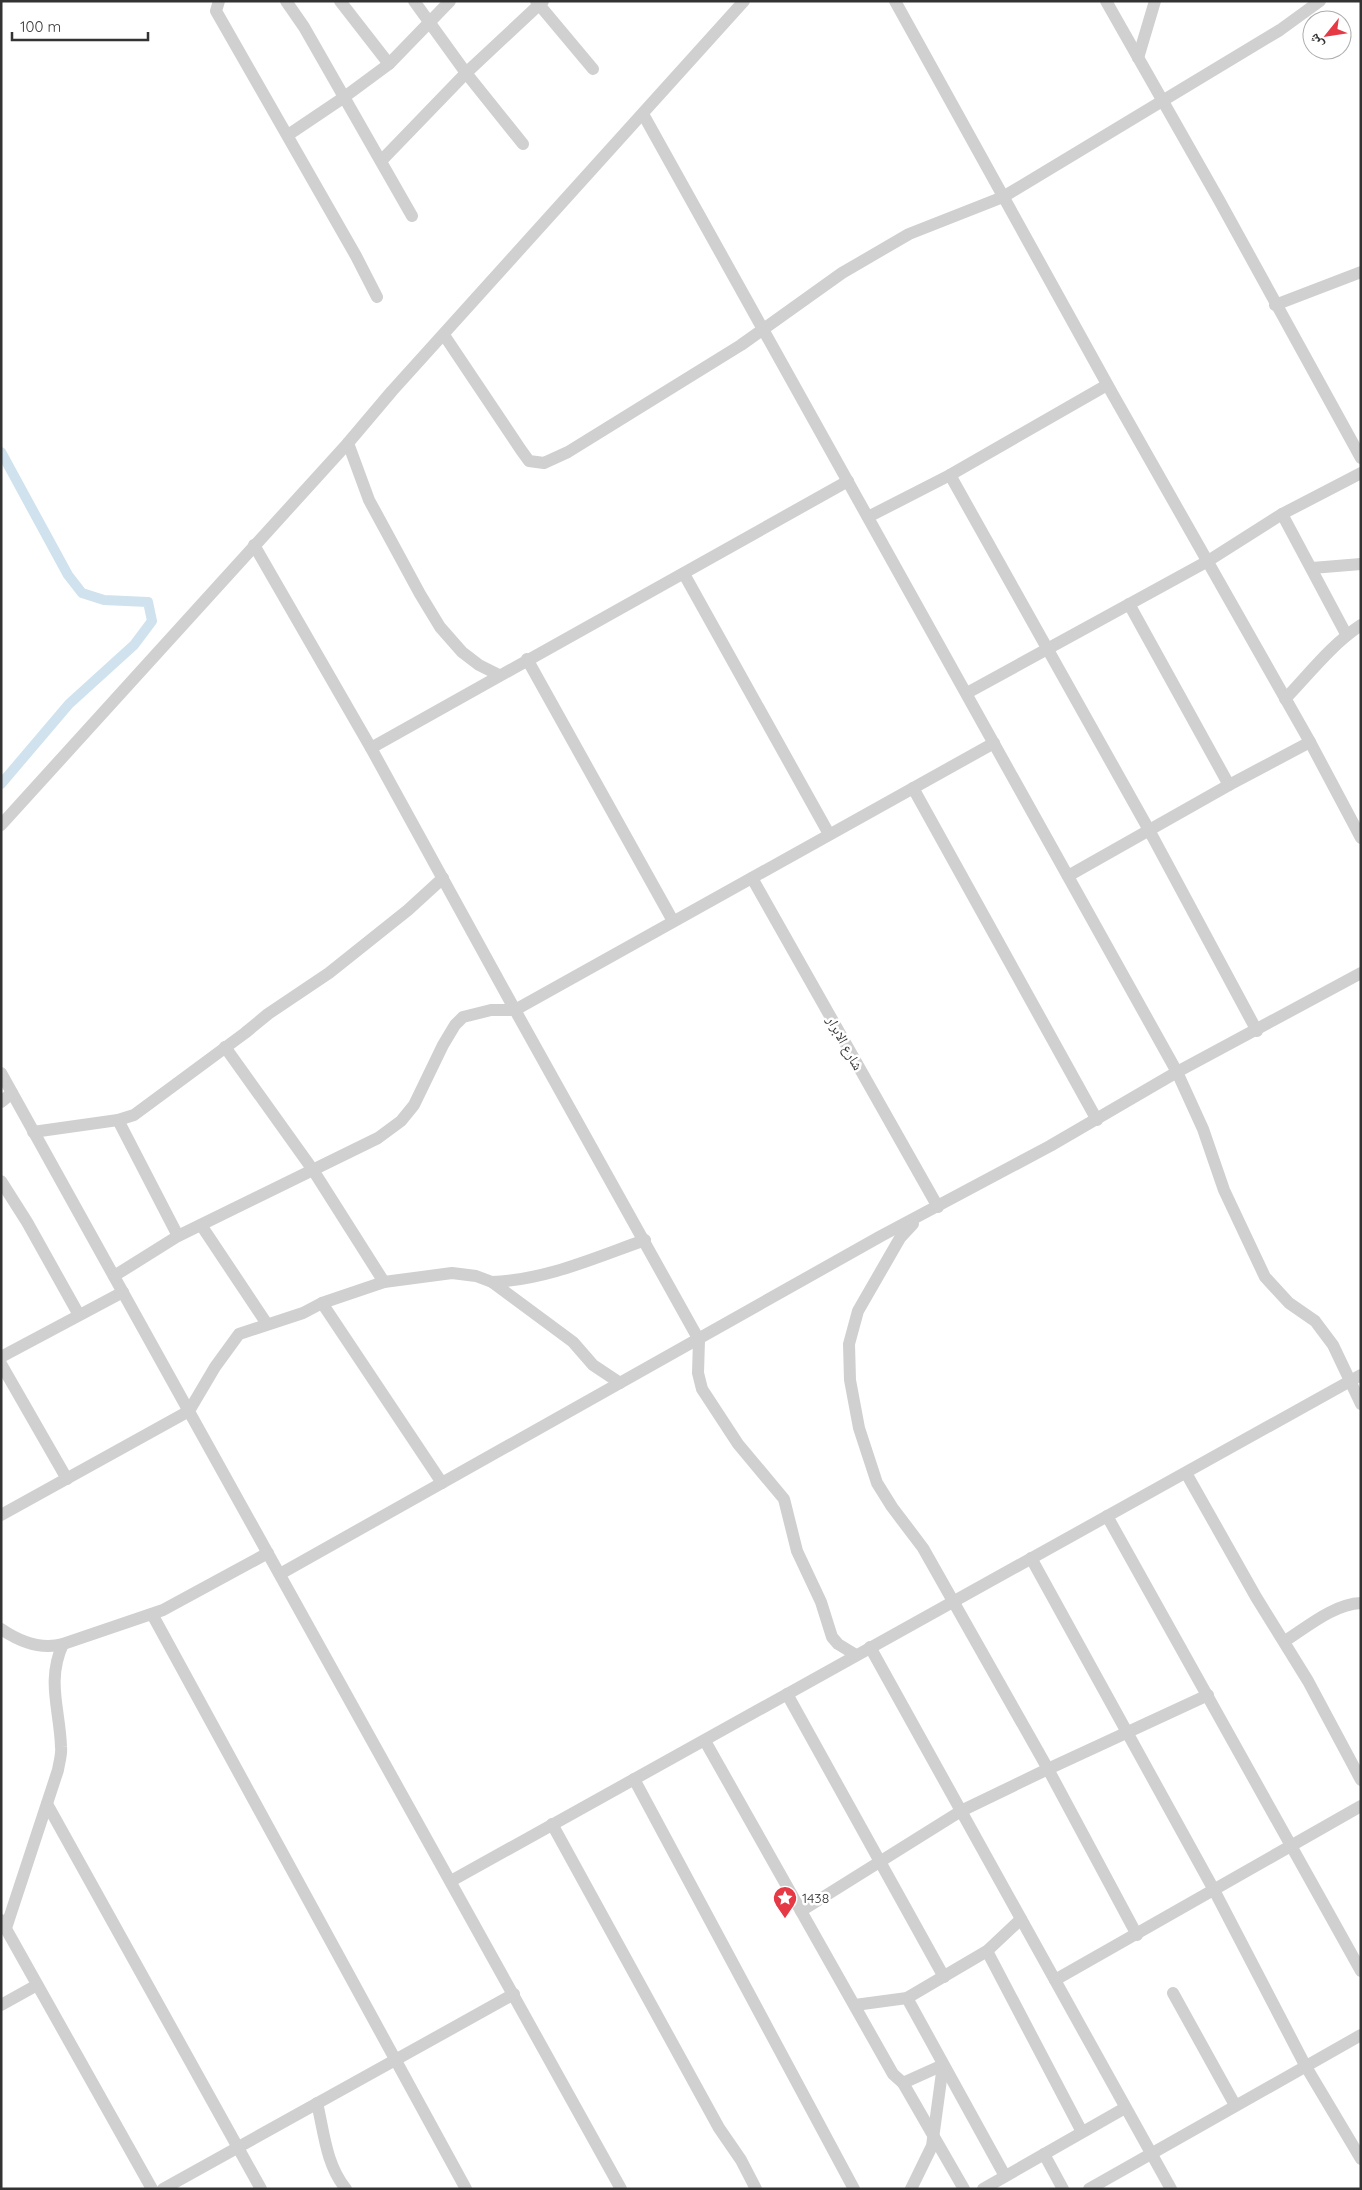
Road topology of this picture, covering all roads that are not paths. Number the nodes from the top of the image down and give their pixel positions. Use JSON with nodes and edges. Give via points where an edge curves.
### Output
{"nodes":[{"id":1,"x":218,"y":1,"type":"edge"},
{"id":2,"x":286,"y":1,"type":"edge"},
{"id":3,"x":340,"y":1,"type":"edge"},
{"id":4,"x":414,"y":1,"type":"edge"},
{"id":5,"x":450,"y":1,"type":"edge"},
{"id":6,"x":744,"y":1,"type":"edge"},
{"id":7,"x":895,"y":1,"type":"edge"},
{"id":8,"x":1106,"y":1,"type":"edge"},
{"id":9,"x":1155,"y":1,"type":"edge"},
{"id":10,"x":1320,"y":1,"type":"edge"},
{"id":11,"x":539,"y":2,"type":"edge"},
{"id":12,"x":428,"y":22,"type":"junction"},
{"id":13,"x":1138,"y":58,"type":"junction"},
{"id":14,"x":389,"y":64,"type":"junction"},
{"id":15,"x":593,"y":69,"type":"dead end"},
{"id":16,"x":466,"y":73,"type":"junction"},
{"id":17,"x":343,"y":98,"type":"junction"},
{"id":18,"x":1162,"y":101,"type":"junction"},
{"id":19,"x":643,"y":114,"type":"junction"},
{"id":20,"x":288,"y":134,"type":"junction"},
{"id":21,"x":523,"y":144,"type":"dead end"},
{"id":22,"x":380,"y":161,"type":"junction"},
{"id":23,"x":1003,"y":197,"type":"junction"},
{"id":24,"x":412,"y":216,"type":"dead end"},
{"id":25,"x":1361,"y":272,"type":"edge"},
{"id":26,"x":377,"y":298,"type":"dead end"},
{"id":27,"x":1275,"y":305,"type":"junction"},
{"id":28,"x":763,"y":329,"type":"junction"},
{"id":29,"x":444,"y":335,"type":"junction"},
{"id":30,"x":1107,"y":385,"type":"junction"},
{"id":31,"x":348,"y":443,"type":"junction"},
{"id":32,"x":1361,"y":458,"type":"edge"},
{"id":33,"x":1361,"y":473,"type":"edge"},
{"id":34,"x":950,"y":475,"type":"junction"},
{"id":35,"x":848,"y":481,"type":"junction"},
{"id":36,"x":1282,"y":514,"type":"junction"},
{"id":37,"x":868,"y":517,"type":"junction"},
{"id":38,"x":254,"y":545,"type":"junction"},
{"id":39,"x":1208,"y":561,"type":"junction"},
{"id":40,"x":1361,"y":564,"type":"edge"},
{"id":41,"x":1312,"y":568,"type":"junction"},
{"id":42,"x":684,"y":574,"type":"junction"},
{"id":43,"x":1129,"y":604,"type":"junction"},
{"id":44,"x":1361,"y":625,"type":"edge"},
{"id":45,"x":1346,"y":634,"type":"junction"},
{"id":46,"x":1048,"y":648,"type":"junction"},
{"id":47,"x":527,"y":659,"type":"junction"},
{"id":48,"x":499,"y":675,"type":"junction"},
{"id":49,"x":967,"y":693,"type":"junction"},
{"id":50,"x":1285,"y":699,"type":"junction"},
{"id":51,"x":1310,"y":742,"type":"junction"},
{"id":52,"x":994,"y":743,"type":"junction"},
{"id":53,"x":371,"y":748,"type":"junction"},
{"id":54,"x":1229,"y":785,"type":"junction"},
{"id":55,"x":912,"y":788,"type":"junction"},
{"id":56,"x":1,"y":825,"type":"edge"},
{"id":57,"x":1149,"y":830,"type":"junction"},
{"id":58,"x":829,"y":834,"type":"junction"},
{"id":59,"x":1361,"y":838,"type":"edge"},
{"id":60,"x":1068,"y":876,"type":"junction"},
{"id":61,"x":443,"y":878,"type":"junction"},
{"id":62,"x":752,"y":878,"type":"junction"},
{"id":63,"x":673,"y":921,"type":"junction"},
{"id":64,"x":1361,"y":973,"type":"edge"},
{"id":65,"x":514,"y":1010,"type":"junction"},
{"id":66,"x":1257,"y":1031,"type":"junction"},
{"id":67,"x":226,"y":1047,"type":"junction"},
{"id":68,"x":1177,"y":1072,"type":"junction"},
{"id":69,"x":1,"y":1073,"type":"edge"},
{"id":70,"x":12,"y":1092,"type":"junction"},
{"id":71,"x":1,"y":1102,"type":"edge"},
{"id":72,"x":118,"y":1120,"type":"junction"},
{"id":73,"x":1097,"y":1120,"type":"junction"},
{"id":74,"x":34,"y":1132,"type":"junction"},
{"id":75,"x":313,"y":1170,"type":"junction"},
{"id":76,"x":1,"y":1181,"type":"edge"},
{"id":77,"x":938,"y":1207,"type":"junction"},
{"id":78,"x":918,"y":1218,"type":"junction"},
{"id":79,"x":201,"y":1225,"type":"junction"},
{"id":80,"x":178,"y":1236,"type":"junction"},
{"id":81,"x":645,"y":1240,"type":"junction"},
{"id":82,"x":114,"y":1276,"type":"junction"},
{"id":83,"x":384,"y":1282,"type":"junction"},
{"id":84,"x":492,"y":1282,"type":"junction"},
{"id":85,"x":123,"y":1292,"type":"junction"},
{"id":86,"x":322,"y":1303,"type":"junction"},
{"id":87,"x":79,"y":1315,"type":"junction"},
{"id":88,"x":268,"y":1324,"type":"junction"},
{"id":89,"x":699,"y":1340,"type":"junction"},
{"id":90,"x":1,"y":1356,"type":"edge"},
{"id":91,"x":1,"y":1364,"type":"edge"},
{"id":92,"x":1361,"y":1375,"type":"edge"},
{"id":93,"x":1349,"y":1382,"type":"junction"},
{"id":94,"x":620,"y":1383,"type":"junction"},
{"id":95,"x":1361,"y":1404,"type":"edge"},
{"id":96,"x":189,"y":1411,"type":"junction"},
{"id":97,"x":1186,"y":1473,"type":"junction"},
{"id":98,"x":67,"y":1479,"type":"junction"},
{"id":99,"x":442,"y":1483,"type":"junction"},
{"id":100,"x":1,"y":1515,"type":"edge"},
{"id":101,"x":1107,"y":1516,"type":"junction"},
{"id":102,"x":268,"y":1553,"type":"junction"},
{"id":103,"x":1031,"y":1558,"type":"junction"},
{"id":104,"x":280,"y":1574,"type":"junction"},
{"id":105,"x":953,"y":1600,"type":"junction"},
{"id":106,"x":1361,"y":1603,"type":"edge"},
{"id":107,"x":152,"y":1614,"type":"junction"},
{"id":108,"x":1,"y":1629,"type":"edge"},
{"id":109,"x":1285,"y":1641,"type":"junction"},
{"id":110,"x":63,"y":1644,"type":"junction"},
{"id":111,"x":870,"y":1647,"type":"junction"},
{"id":112,"x":856,"y":1655,"type":"junction"},
{"id":113,"x":787,"y":1694,"type":"junction"},
{"id":114,"x":1208,"y":1695,"type":"junction"},
{"id":115,"x":1126,"y":1733,"type":"junction"},
{"id":116,"x":705,"y":1741,"type":"junction"},
{"id":117,"x":1048,"y":1768,"type":"junction"},
{"id":118,"x":634,"y":1778,"type":"junction"},
{"id":119,"x":1361,"y":1780,"type":"edge"},
{"id":120,"x":47,"y":1804,"type":"junction"},
{"id":121,"x":1361,"y":1806,"type":"edge"},
{"id":122,"x":961,"y":1811,"type":"junction"},
{"id":123,"x":552,"y":1824,"type":"junction"},
{"id":124,"x":1289,"y":1845,"type":"junction"},
{"id":125,"x":880,"y":1863,"type":"junction"},
{"id":126,"x":451,"y":1881,"type":"junction"},
{"id":127,"x":1214,"y":1890,"type":"junction"},
{"id":128,"x":801,"y":1911,"type":"junction"},
{"id":129,"x":1020,"y":1919,"type":"junction"},
{"id":130,"x":4,"y":1924,"type":"edge"},
{"id":131,"x":1137,"y":1935,"type":"junction"},
{"id":132,"x":987,"y":1951,"type":"junction"},
{"id":133,"x":1361,"y":1971,"type":"edge"},
{"id":134,"x":944,"y":1977,"type":"junction"},
{"id":135,"x":1055,"y":1980,"type":"junction"},
{"id":136,"x":38,"y":1985,"type":"junction"},
{"id":137,"x":514,"y":1994,"type":"junction"},
{"id":138,"x":1173,"y":1994,"type":"dead end"},
{"id":139,"x":907,"y":1998,"type":"junction"},
{"id":140,"x":1,"y":2005,"type":"edge"},
{"id":141,"x":855,"y":2005,"type":"junction"},
{"id":142,"x":1361,"y":2035,"type":"edge"},
{"id":143,"x":396,"y":2059,"type":"junction"},
{"id":144,"x":943,"y":2065,"type":"junction"},
{"id":145,"x":1306,"y":2065,"type":"junction"},
{"id":146,"x":903,"y":2083,"type":"junction"},
{"id":147,"x":317,"y":2103,"type":"junction"},
{"id":148,"x":1235,"y":2105,"type":"junction"},
{"id":149,"x":1125,"y":2108,"type":"junction"},
{"id":150,"x":1082,"y":2132,"type":"junction"},
{"id":151,"x":933,"y":2133,"type":"junction"},
{"id":152,"x":238,"y":2145,"type":"junction"},
{"id":153,"x":1151,"y":2153,"type":"junction"},
{"id":154,"x":1044,"y":2154,"type":"junction"},
{"id":155,"x":1361,"y":2159,"type":"edge"},
{"id":156,"x":1005,"y":2176,"type":"junction"},
{"id":157,"x":152,"y":2189,"type":"edge"},
{"id":158,"x":163,"y":2189,"type":"edge"},
{"id":159,"x":261,"y":2189,"type":"edge"},
{"id":160,"x":346,"y":2189,"type":"edge"},
{"id":161,"x":466,"y":2189,"type":"edge"},
{"id":162,"x":621,"y":2189,"type":"edge"},
{"id":163,"x":756,"y":2189,"type":"edge"},
{"id":164,"x":854,"y":2189,"type":"edge"},
{"id":165,"x":911,"y":2189,"type":"edge"},
{"id":166,"x":964,"y":2189,"type":"edge"},
{"id":167,"x":983,"y":2189,"type":"edge"},
{"id":168,"x":1063,"y":2189,"type":"edge"},
{"id":169,"x":1089,"y":2189,"type":"edge"},
{"id":170,"x":1171,"y":2189,"type":"edge"}],
"edges":[{"from":1,"to":20,"type":"street","via":[[216,11]]},
{"from":2,"to":17,"type":"street"},
{"from":3,"to":14,"type":"street"},
{"from":4,"to":12,"type":"street"},
{"from":5,"to":12,"type":"street"},
{"from":6,"to":19,"type":"street"},
{"from":7,"to":23,"type":"street"},
{"from":8,"to":13,"type":"street"},
{"from":9,"to":13,"type":"street"},
{"from":10,"to":18,"type":"street","via":[[1280,30]]},
{"from":11,"to":15,"type":"street"},
{"from":11,"to":16,"type":"street"},
{"from":12,"to":14,"type":"street"},
{"from":12,"to":16,"type":"street"},
{"from":13,"to":18,"type":"street"},
{"from":14,"to":17,"type":"street"},
{"from":16,"to":21,"type":"street"},
{"from":16,"to":22,"type":"street"},
{"from":17,"to":20,"type":"street"},
{"from":17,"to":22,"type":"street"},
{"from":18,"to":23,"type":"street"},
{"from":18,"to":27,"type":"street"},
{"from":19,"to":28,"type":"street"},
{"from":19,"to":29,"type":"street"},
{"from":20,"to":26,"type":"street"},
{"from":22,"to":24,"type":"street"},
{"from":23,"to":28,"type":"street","via":[[909,234],[842,273]]},
{"from":23,"to":30,"type":"street"},
{"from":25,"to":27,"type":"street"},
{"from":27,"to":32,"type":"street"},
{"from":28,"to":29,"type":"street","via":[[568,452],[537,464],[529,461],[521,450]]},
{"from":28,"to":35,"type":"street"},
{"from":29,"to":31,"type":"street"},
{"from":30,"to":34,"type":"street"},
{"from":30,"to":39,"type":"street"},
{"from":31,"to":38,"type":"street"},
{"from":31,"to":48,"type":"street","via":[[370,500],[440,627],[462,652]]},
{"from":33,"to":36,"type":"street"},
{"from":34,"to":37,"type":"street"},
{"from":34,"to":46,"type":"street"},
{"from":35,"to":37,"type":"street"},
{"from":35,"to":42,"type":"street"},
{"from":36,"to":39,"type":"street"},
{"from":36,"to":41,"type":"street"},
{"from":37,"to":49,"type":"street"},
{"from":38,"to":53,"type":"street"},
{"from":38,"to":56,"type":"street"},
{"from":39,"to":43,"type":"street"},
{"from":39,"to":50,"type":"street"},
{"from":40,"to":41,"type":"street"},
{"from":41,"to":45,"type":"street"},
{"from":42,"to":47,"type":"street"},
{"from":42,"to":58,"type":"street"},
{"from":43,"to":46,"type":"street"},
{"from":43,"to":54,"type":"street"},
{"from":44,"to":45,"type":"street"},
{"from":45,"to":50,"type":"street"},
{"from":46,"to":49,"type":"street"},
{"from":46,"to":57,"type":"street"},
{"from":47,"to":48,"type":"street"},
{"from":47,"to":63,"type":"street"},
{"from":48,"to":53,"type":"street"},
{"from":49,"to":52,"type":"street"},
{"from":50,"to":51,"type":"street"},
{"from":51,"to":54,"type":"street"},
{"from":51,"to":59,"type":"street"},
{"from":52,"to":55,"type":"street"},
{"from":52,"to":60,"type":"street"},
{"from":53,"to":61,"type":"street"},
{"from":54,"to":57,"type":"street"},
{"from":55,"to":58,"type":"street"},
{"from":55,"to":73,"type":"street"},
{"from":57,"to":60,"type":"street"},
{"from":57,"to":66,"type":"street"},
{"from":58,"to":62,"type":"street"},
{"from":60,"to":68,"type":"street"},
{"from":61,"to":65,"type":"street"},
{"from":61,"to":67,"type":"street","via":[[329,973]]},
{"from":62,"to":63,"type":"street"},
{"from":62,"to":77,"type":"street","name":"شارع الابرار"},
{"from":63,"to":65,"type":"street"},
{"from":64,"to":66,"type":"street"},
{"from":65,"to":75,"type":"street","via":[[491,1010],[463,1018],[443,1045],[414,1105],[401,1121],[378,1138]]},
{"from":65,"to":81,"type":"street"},
{"from":66,"to":68,"type":"street"},
{"from":67,"to":72,"type":"street","via":[[134,1115]]},
{"from":67,"to":75,"type":"street"},
{"from":68,"to":73,"type":"street"},
{"from":68,"to":93,"type":"street","via":[[1203,1129],[1224,1190],[1265,1277],[1289,1303],[1315,1321],[1333,1345]]},
{"from":69,"to":70,"type":"street"},
{"from":70,"to":71,"type":"street"},
{"from":70,"to":74,"type":"street"},
{"from":72,"to":74,"type":"street"},
{"from":72,"to":80,"type":"street"},
{"from":73,"to":77,"type":"street"},
{"from":74,"to":82,"type":"street"},
{"from":75,"to":79,"type":"street"},
{"from":75,"to":83,"type":"street"},
{"from":76,"to":87,"type":"street"},
{"from":77,"to":78,"type":"street"},
{"from":78,"to":89,"type":"street"},
{"from":78,"to":105,"type":"street","via":[[900,1238],[858,1311],[849,1344],[850,1380],[859,1428],[877,1483],[923,1548]]},
{"from":79,"to":80,"type":"street"},
{"from":79,"to":88,"type":"street"},
{"from":80,"to":82,"type":"street"},
{"from":81,"to":84,"type":"street","via":[[542,1276]]},
{"from":81,"to":89,"type":"street"},
{"from":82,"to":85,"type":"street"},
{"from":83,"to":84,"type":"street","via":[[452,1273]]},
{"from":83,"to":86,"type":"street"},
{"from":84,"to":94,"type":"street","via":[[573,1342],[594,1365]]},
{"from":85,"to":87,"type":"street"},
{"from":85,"to":96,"type":"street"},
{"from":86,"to":88,"type":"street"},
{"from":86,"to":99,"type":"street"},
{"from":87,"to":90,"type":"street"},
{"from":88,"to":96,"type":"street","via":[[239,1334]]},
{"from":89,"to":94,"type":"street"},
{"from":89,"to":112,"type":"street","via":[[698,1373],[702,1389],[738,1444],[784,1498],[797,1551],[821,1602],[832,1637]]},
{"from":91,"to":98,"type":"street"},
{"from":92,"to":93,"type":"street"},
{"from":93,"to":95,"type":"street"},
{"from":93,"to":97,"type":"street"},
{"from":94,"to":99,"type":"street"},
{"from":96,"to":98,"type":"street"},
{"from":96,"to":102,"type":"street"},
{"from":97,"to":101,"type":"street"},
{"from":97,"to":109,"type":"street","via":[[1256,1597]]},
{"from":98,"to":100,"type":"street"},
{"from":99,"to":104,"type":"street"},
{"from":101,"to":103,"type":"street"},
{"from":101,"to":114,"type":"street"},
{"from":102,"to":104,"type":"street"},
{"from":102,"to":107,"type":"street"},
{"from":103,"to":105,"type":"street"},
{"from":103,"to":115,"type":"street"},
{"from":104,"to":126,"type":"street"},
{"from":105,"to":111,"type":"street"},
{"from":105,"to":117,"type":"street"},
{"from":106,"to":109,"type":"street","via":[[1331,1612]]},
{"from":107,"to":110,"type":"street"},
{"from":107,"to":143,"type":"street"},
{"from":108,"to":110,"type":"street","via":[[38,1646]]},
{"from":109,"to":119,"type":"street"},
{"from":110,"to":120,"type":"street","via":[[54,1680],[62,1748]]},
{"from":111,"to":112,"type":"street"},
{"from":111,"to":122,"type":"street"},
{"from":112,"to":113,"type":"street"},
{"from":113,"to":116,"type":"street"},
{"from":113,"to":125,"type":"street"},
{"from":114,"to":115,"type":"street"},
{"from":114,"to":124,"type":"street"},
{"from":115,"to":117,"type":"street"},
{"from":115,"to":127,"type":"street"},
{"from":116,"to":118,"type":"street"},
{"from":116,"to":128,"type":"street"},
{"from":117,"to":122,"type":"street"},
{"from":117,"to":131,"type":"street"},
{"from":118,"to":123,"type":"street"},
{"from":118,"to":164,"type":"street"},
{"from":120,"to":130,"type":"street"},
{"from":120,"to":152,"type":"street"},
{"from":121,"to":124,"type":"street"},
{"from":122,"to":125,"type":"street"},
{"from":122,"to":129,"type":"street"},
{"from":123,"to":126,"type":"street"},
{"from":123,"to":163,"type":"street","via":[[719,2128]]},
{"from":124,"to":127,"type":"street"},
{"from":124,"to":133,"type":"street"},
{"from":125,"to":128,"type":"street"},
{"from":125,"to":134,"type":"street"},
{"from":126,"to":137,"type":"street"},
{"from":127,"to":131,"type":"street"},
{"from":127,"to":145,"type":"street"},
{"from":128,"to":141,"type":"street"},
{"from":129,"to":132,"type":"street"},
{"from":129,"to":135,"type":"street"},
{"from":130,"to":136,"type":"street"},
{"from":131,"to":135,"type":"street"},
{"from":132,"to":134,"type":"street"},
{"from":132,"to":150,"type":"street"},
{"from":134,"to":139,"type":"street"},
{"from":135,"to":149,"type":"street"},
{"from":136,"to":140,"type":"street"},
{"from":136,"to":157,"type":"street"},
{"from":137,"to":143,"type":"street"},
{"from":137,"to":162,"type":"street"},
{"from":138,"to":148,"type":"street"},
{"from":139,"to":141,"type":"street"},
{"from":139,"to":144,"type":"street"},
{"from":141,"to":146,"type":"street","via":[[892,2074]]},
{"from":142,"to":145,"type":"street"},
{"from":143,"to":147,"type":"street"},
{"from":143,"to":161,"type":"street"},
{"from":144,"to":146,"type":"street"},
{"from":144,"to":151,"type":"street"},
{"from":144,"to":156,"type":"street"},
{"from":145,"to":148,"type":"street"},
{"from":145,"to":155,"type":"street"},
{"from":146,"to":151,"type":"street"},
{"from":147,"to":152,"type":"street"},
{"from":147,"to":160,"type":"street","via":[[331,2164]]},
{"from":148,"to":153,"type":"street"},
{"from":149,"to":150,"type":"street"},
{"from":149,"to":153,"type":"street"},
{"from":150,"to":154,"type":"street"},
{"from":151,"to":165,"type":"street","via":[[932,2146]]},
{"from":151,"to":166,"type":"street"},
{"from":152,"to":158,"type":"street"},
{"from":152,"to":159,"type":"street"},
{"from":153,"to":169,"type":"street"},
{"from":153,"to":170,"type":"street"},
{"from":154,"to":156,"type":"street"},
{"from":154,"to":168,"type":"street"},
{"from":156,"to":167,"type":"street"}]}
